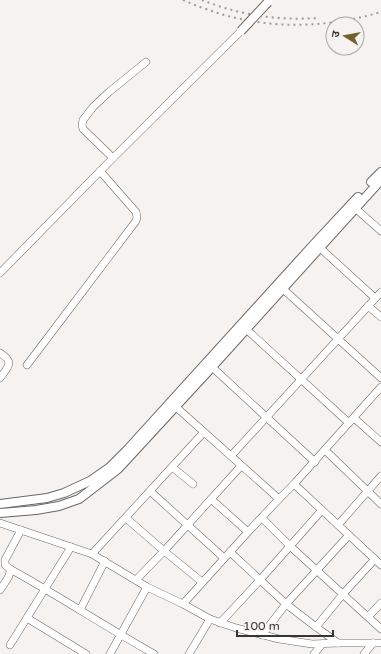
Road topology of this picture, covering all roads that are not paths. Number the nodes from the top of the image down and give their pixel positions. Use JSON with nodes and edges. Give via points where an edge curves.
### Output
{"nodes":[{"id":1,"x":269,"y":1,"type":"edge"},
{"id":2,"x":241,"y":32,"type":"joint"},
{"id":3,"x":146,"y":62,"type":"dead end"},
{"id":4,"x":113,"y":158,"type":"junction"},
{"id":5,"x":100,"y":171,"type":"junction"},
{"id":6,"x":381,"y":172,"type":"edge"},
{"id":7,"x":381,"y":180,"type":"edge"},
{"id":8,"x":356,"y":208,"type":"junction"},
{"id":9,"x":381,"y":231,"type":"edge"},
{"id":10,"x":320,"y":247,"type":"junction"},
{"id":11,"x":0,"y":261,"type":"edge"},
{"id":12,"x":6,"y":267,"type":"junction"},
{"id":13,"x":0,"y":273,"type":"edge"},
{"id":14,"x":282,"y":288,"type":"junction"},
{"id":15,"x":381,"y":292,"type":"edge"},
{"id":16,"x":375,"y":298,"type":"junction"},
{"id":17,"x":368,"y":306,"type":"junction"},
{"id":18,"x":381,"y":317,"type":"edge"},
{"id":19,"x":246,"y":329,"type":"junction"},
{"id":20,"x":338,"y":339,"type":"junction"},
{"id":21,"x":0,"y":353,"type":"edge"},
{"id":22,"x":27,"y":365,"type":"dead end"},
{"id":23,"x":212,"y":367,"type":"junction"},
{"id":24,"x":0,"y":378,"type":"edge"},
{"id":25,"x":381,"y":378,"type":"edge"},
{"id":26,"x":301,"y":379,"type":"junction"},
{"id":27,"x":381,"y":387,"type":"edge"},
{"id":28,"x":176,"y":407,"type":"junction"},
{"id":29,"x":266,"y":418,"type":"junction"},
{"id":30,"x":352,"y":420,"type":"junction"},
{"id":31,"x":204,"y":432,"type":"junction"},
{"id":32,"x":381,"y":442,"type":"edge"},
{"id":33,"x":325,"y":450,"type":"junction"},
{"id":34,"x":231,"y":456,"type":"junction"},
{"id":35,"x":314,"y":462,"type":"junction"},
{"id":36,"x":241,"y":466,"type":"junction"},
{"id":37,"x":172,"y":467,"type":"junction"},
{"id":38,"x":381,"y":476,"type":"edge"},
{"id":39,"x":193,"y":484,"type":"dead end"},
{"id":40,"x":294,"y":484,"type":"junction"},
{"id":41,"x":150,"y":491,"type":"junction"},
{"id":42,"x":368,"y":491,"type":"junction"},
{"id":43,"x":211,"y":499,"type":"junction"},
{"id":44,"x":279,"y":499,"type":"junction"},
{"id":45,"x":0,"y":504,"type":"edge"},
{"id":46,"x":381,"y":504,"type":"edge"},
{"id":47,"x":322,"y":510,"type":"junction"},
{"id":48,"x":0,"y":513,"type":"edge"},
{"id":49,"x":126,"y":518,"type":"junction"},
{"id":50,"x":262,"y":518,"type":"junction"},
{"id":51,"x":0,"y":523,"type":"edge"},
{"id":52,"x":188,"y":525,"type":"junction"},
{"id":53,"x":338,"y":525,"type":"junction"},
{"id":54,"x":21,"y":530,"type":"junction"},
{"id":55,"x":248,"y":532,"type":"junction"},
{"id":56,"x":349,"y":535,"type":"junction"},
{"id":57,"x":290,"y":546,"type":"junction"},
{"id":58,"x":71,"y":547,"type":"junction"},
{"id":59,"x":164,"y":551,"type":"junction"},
{"id":60,"x":230,"y":552,"type":"junction"},
{"id":61,"x":92,"y":554,"type":"junction"},
{"id":62,"x":224,"y":558,"type":"junction"},
{"id":63,"x":105,"y":561,"type":"junction"},
{"id":64,"x":379,"y":563,"type":"edge"},
{"id":65,"x":10,"y":569,"type":"junction"},
{"id":66,"x":317,"y":570,"type":"junction"},
{"id":67,"x":136,"y":580,"type":"junction"},
{"id":68,"x":260,"y":580,"type":"junction"},
{"id":69,"x":202,"y":582,"type":"junction"},
{"id":70,"x":147,"y":587,"type":"junction"},
{"id":71,"x":45,"y":589,"type":"junction"},
{"id":72,"x":0,"y":590,"type":"edge"},
{"id":73,"x":343,"y":594,"type":"junction"},
{"id":74,"x":184,"y":604,"type":"junction"},
{"id":75,"x":286,"y":604,"type":"junction"},
{"id":76,"x":381,"y":604,"type":"edge"},
{"id":77,"x":80,"y":610,"type":"junction"},
{"id":78,"x":368,"y":617,"type":"junction"},
{"id":79,"x":27,"y":618,"type":"junction"},
{"id":80,"x":210,"y":619,"type":"junction"},
{"id":81,"x":220,"y":622,"type":"junction"},
{"id":82,"x":316,"y":627,"type":"junction"},
{"id":83,"x":381,"y":629,"type":"edge"},
{"id":84,"x":262,"y":635,"type":"junction"},
{"id":85,"x":121,"y":636,"type":"junction"},
{"id":86,"x":338,"y":643,"type":"junction"},
{"id":87,"x":377,"y":643,"type":"edge"},
{"id":88,"x":322,"y":644,"type":"junction"},
{"id":89,"x":10,"y":645,"type":"dead end"},
{"id":90,"x":86,"y":654,"type":"edge"},
{"id":91,"x":110,"y":654,"type":"edge"},
{"id":92,"x":154,"y":654,"type":"edge"},
{"id":93,"x":189,"y":654,"type":"edge"},
{"id":94,"x":314,"y":654,"type":"edge"},
{"id":95,"x":365,"y":654,"type":"edge"}],
"edges":[{"from":1,"to":2,"type":"street","bridge":true},
{"from":2,"to":4,"type":"street"},
{"from":3,"to":4,"type":"street","via":[[109,92],[83,120],[83,129]]},
{"from":4,"to":5,"type":"street"},
{"from":5,"to":12,"type":"street"},
{"from":5,"to":22,"type":"street","via":[[136,212],[136,221]]},
{"from":6,"to":45,"type":"street","via":[[110,467],[90,481],[64,493],[47,498]]},
{"from":7,"to":8,"type":"street"},
{"from":8,"to":9,"type":"street"},
{"from":8,"to":10,"type":"street"},
{"from":10,"to":14,"type":"street"},
{"from":10,"to":16,"type":"street"},
{"from":11,"to":12,"type":"street"},
{"from":12,"to":13,"type":"street"},
{"from":14,"to":19,"type":"street"},
{"from":14,"to":20,"type":"street"},
{"from":15,"to":16,"type":"street"},
{"from":16,"to":17,"type":"street"},
{"from":17,"to":18,"type":"street"},
{"from":17,"to":20,"type":"street"},
{"from":19,"to":23,"type":"street"},
{"from":19,"to":26,"type":"street"},
{"from":20,"to":25,"type":"street"},
{"from":20,"to":26,"type":"street"},
{"from":21,"to":24,"type":"street","via":[[10,364]]},
{"from":23,"to":28,"type":"street"},
{"from":23,"to":29,"type":"street"},
{"from":26,"to":29,"type":"street"},
{"from":26,"to":30,"type":"street"},
{"from":27,"to":30,"type":"street"},
{"from":28,"to":31,"type":"street"},
{"from":28,"to":48,"type":"street","via":[[118,469],[79,499],[59,506]]},
{"from":29,"to":34,"type":"street"},
{"from":29,"to":35,"type":"street"},
{"from":30,"to":32,"type":"street"},
{"from":30,"to":33,"type":"street"},
{"from":31,"to":34,"type":"street"},
{"from":31,"to":37,"type":"street"},
{"from":33,"to":35,"type":"street"},
{"from":33,"to":42,"type":"street"},
{"from":34,"to":36,"type":"street"},
{"from":35,"to":40,"type":"street"},
{"from":36,"to":43,"type":"street"},
{"from":36,"to":44,"type":"street"},
{"from":37,"to":39,"type":"street"},
{"from":37,"to":41,"type":"street"},
{"from":38,"to":42,"type":"street"},
{"from":40,"to":44,"type":"street"},
{"from":40,"to":47,"type":"street"},
{"from":41,"to":49,"type":"street"},
{"from":41,"to":52,"type":"street"},
{"from":42,"to":46,"type":"street"},
{"from":42,"to":53,"type":"street"},
{"from":43,"to":52,"type":"street"},
{"from":43,"to":55,"type":"street"},
{"from":44,"to":50,"type":"street"},
{"from":47,"to":53,"type":"street"},
{"from":47,"to":57,"type":"street"},
{"from":49,"to":59,"type":"street"},
{"from":49,"to":61,"type":"street"},
{"from":50,"to":55,"type":"street"},
{"from":50,"to":57,"type":"street"},
{"from":51,"to":54,"type":"street"},
{"from":52,"to":59,"type":"street"},
{"from":52,"to":62,"type":"street"},
{"from":53,"to":56,"type":"street"},
{"from":54,"to":58,"type":"street"},
{"from":54,"to":65,"type":"street","via":[[5,562]]},
{"from":55,"to":60,"type":"street"},
{"from":56,"to":64,"type":"street"},
{"from":56,"to":66,"type":"street"},
{"from":57,"to":66,"type":"street"},
{"from":57,"to":68,"type":"street"},
{"from":58,"to":61,"type":"street"},
{"from":58,"to":71,"type":"street"},
{"from":59,"to":67,"type":"street"},
{"from":59,"to":69,"type":"street"},
{"from":60,"to":62,"type":"street"},
{"from":60,"to":68,"type":"street"},
{"from":61,"to":63,"type":"street"},
{"from":62,"to":69,"type":"street"},
{"from":63,"to":67,"type":"street"},
{"from":63,"to":77,"type":"street"},
{"from":64,"to":73,"type":"street"},
{"from":65,"to":71,"type":"street"},
{"from":65,"to":72,"type":"street","via":[[11,572]]},
{"from":66,"to":73,"type":"street"},
{"from":66,"to":75,"type":"street"},
{"from":67,"to":70,"type":"street"},
{"from":68,"to":75,"type":"street"},
{"from":68,"to":81,"type":"street"},
{"from":69,"to":74,"type":"street"},
{"from":70,"to":74,"type":"street"},
{"from":70,"to":85,"type":"street"},
{"from":71,"to":77,"type":"street"},
{"from":71,"to":79,"type":"street"},
{"from":73,"to":78,"type":"street"},
{"from":73,"to":82,"type":"street"},
{"from":74,"to":80,"type":"street"},
{"from":75,"to":82,"type":"street"},
{"from":75,"to":84,"type":"street"},
{"from":76,"to":78,"type":"street"},
{"from":77,"to":85,"type":"street"},
{"from":78,"to":83,"type":"street"},
{"from":79,"to":89,"type":"street"},
{"from":79,"to":90,"type":"street"},
{"from":80,"to":81,"type":"street"},
{"from":80,"to":93,"type":"street"},
{"from":81,"to":84,"type":"street"},
{"from":82,"to":86,"type":"street"},
{"from":84,"to":88,"type":"street"},
{"from":85,"to":91,"type":"street"},
{"from":85,"to":92,"type":"street"},
{"from":86,"to":87,"type":"street"},
{"from":86,"to":88,"type":"street"},
{"from":87,"to":95,"type":"street"},
{"from":88,"to":94,"type":"street"}]}
